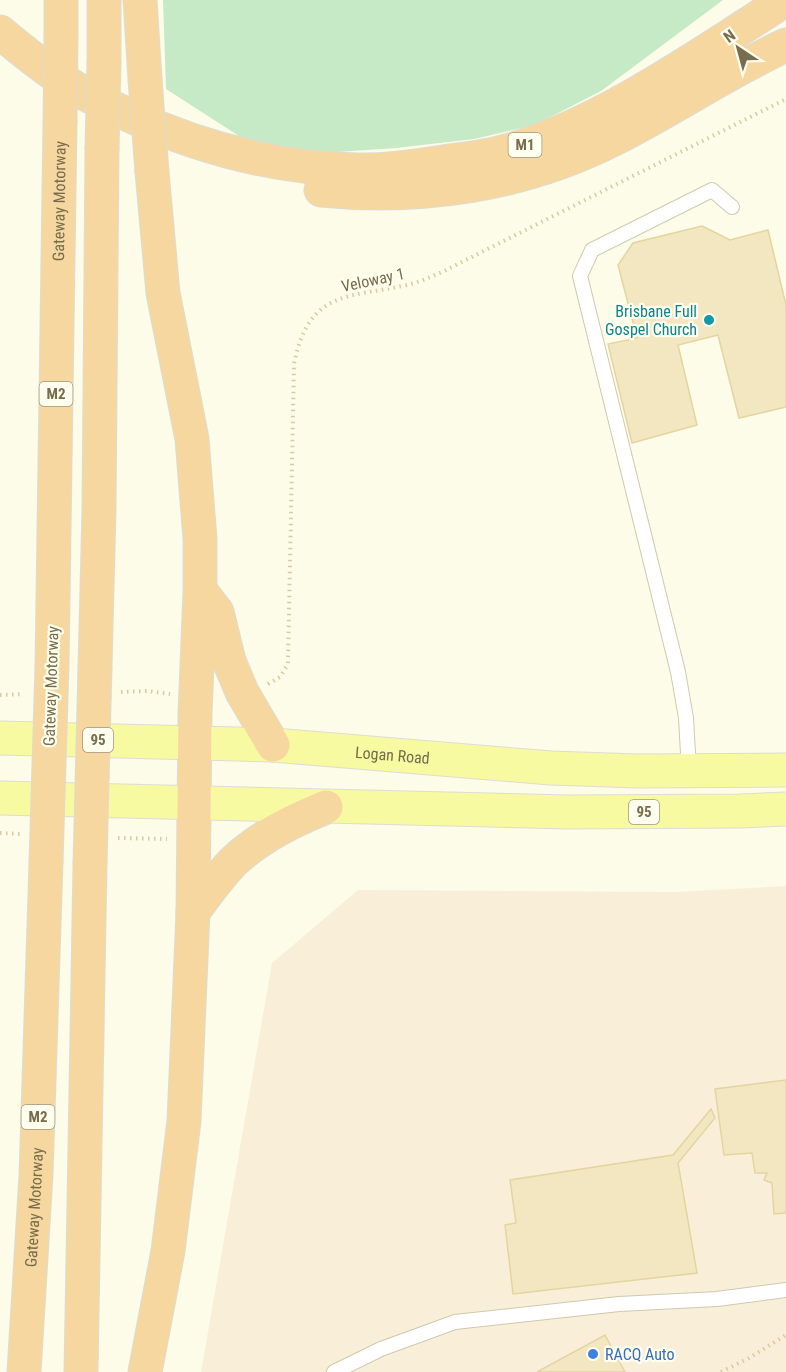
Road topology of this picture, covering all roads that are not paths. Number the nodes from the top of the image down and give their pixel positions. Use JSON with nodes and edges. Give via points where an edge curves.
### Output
{"nodes":[{"id":1,"x":61,"y":0,"type":"edge"},
{"id":2,"x":104,"y":0,"type":"edge"},
{"id":3,"x":140,"y":0,"type":"edge"},
{"id":4,"x":785,"y":0,"type":"edge"},
{"id":5,"x":0,"y":32,"type":"edge"},
{"id":6,"x":786,"y":45,"type":"edge"},
{"id":7,"x":230,"y":153,"type":"junction"},
{"id":8,"x":732,"y":207,"type":"dead end"},
{"id":9,"x":200,"y":591,"type":"junction"},
{"id":10,"x":0,"y":738,"type":"edge"},
{"id":11,"x":195,"y":742,"type":"junction"},
{"id":12,"x":273,"y":745,"type":"junction"},
{"id":13,"x":786,"y":770,"type":"edge"},
{"id":14,"x":689,"y":771,"type":"junction"},
{"id":15,"x":0,"y":798,"type":"edge"},
{"id":16,"x":194,"y":802,"type":"junction"},
{"id":17,"x":326,"y":807,"type":"junction"},
{"id":18,"x":786,"y":809,"type":"edge"},
{"id":19,"x":193,"y":912,"type":"junction"},
{"id":20,"x":786,"y":1290,"type":"edge"},
{"id":21,"x":24,"y":1372,"type":"edge"},
{"id":22,"x":81,"y":1372,"type":"edge"},
{"id":23,"x":145,"y":1372,"type":"edge"},
{"id":24,"x":334,"y":1372,"type":"edge"}],
"edges":[{"from":1,"to":21,"type":"highway","name":"Gateway Motorway","number":"M2","bridge":true,"via":[[52,666],[36,1174]]},
{"from":2,"to":22,"type":"highway","bridge":true,"via":[[99,510]]},
{"from":3,"to":9,"type":"highway","bridge":true,"via":[[163,293],[192,439]]},
{"from":4,"to":7,"type":"highway","number":"M1","via":[[633,94],[578,123],[506,151],[422,165],[358,170]]},
{"from":5,"to":7,"type":"highway","number":"M1","via":[[61,79],[95,99],[179,136]]},
{"from":6,"to":7,"type":"highway","via":[[612,140],[526,174],[487,183],[388,193],[297,188],[271,183]]},
{"from":8,"to":14,"type":"lane","via":[[712,190],[592,250],[580,276],[678,672]]},
{"from":9,"to":11,"type":"highway"},
{"from":9,"to":12,"type":"highway","via":[[217,612],[233,673]]},
{"from":10,"to":11,"type":"main road","name":"Logan Road","number":"95"},
{"from":11,"to":12,"type":"main road","name":"Logan Road","number":"95"},
{"from":11,"to":16,"type":"highway"},
{"from":12,"to":14,"type":"main road","name":"Logan Road","number":"95","via":[[551,768]]},
{"from":13,"to":14,"type":"main road","name":"Logan Road","number":"95"},
{"from":15,"to":16,"type":"main road","number":"95"},
{"from":16,"to":17,"type":"main road","number":"95"},
{"from":16,"to":19,"type":"highway"},
{"from":17,"to":18,"type":"main road","number":"95","via":[[622,812]]},
{"from":17,"to":19,"type":"highway","via":[[289,822],[257,842],[233,863]]},
{"from":19,"to":23,"type":"highway","via":[[183,1131],[168,1251]]},
{"from":20,"to":24,"type":"lane","via":[[455,1322],[381,1349]]}]}
